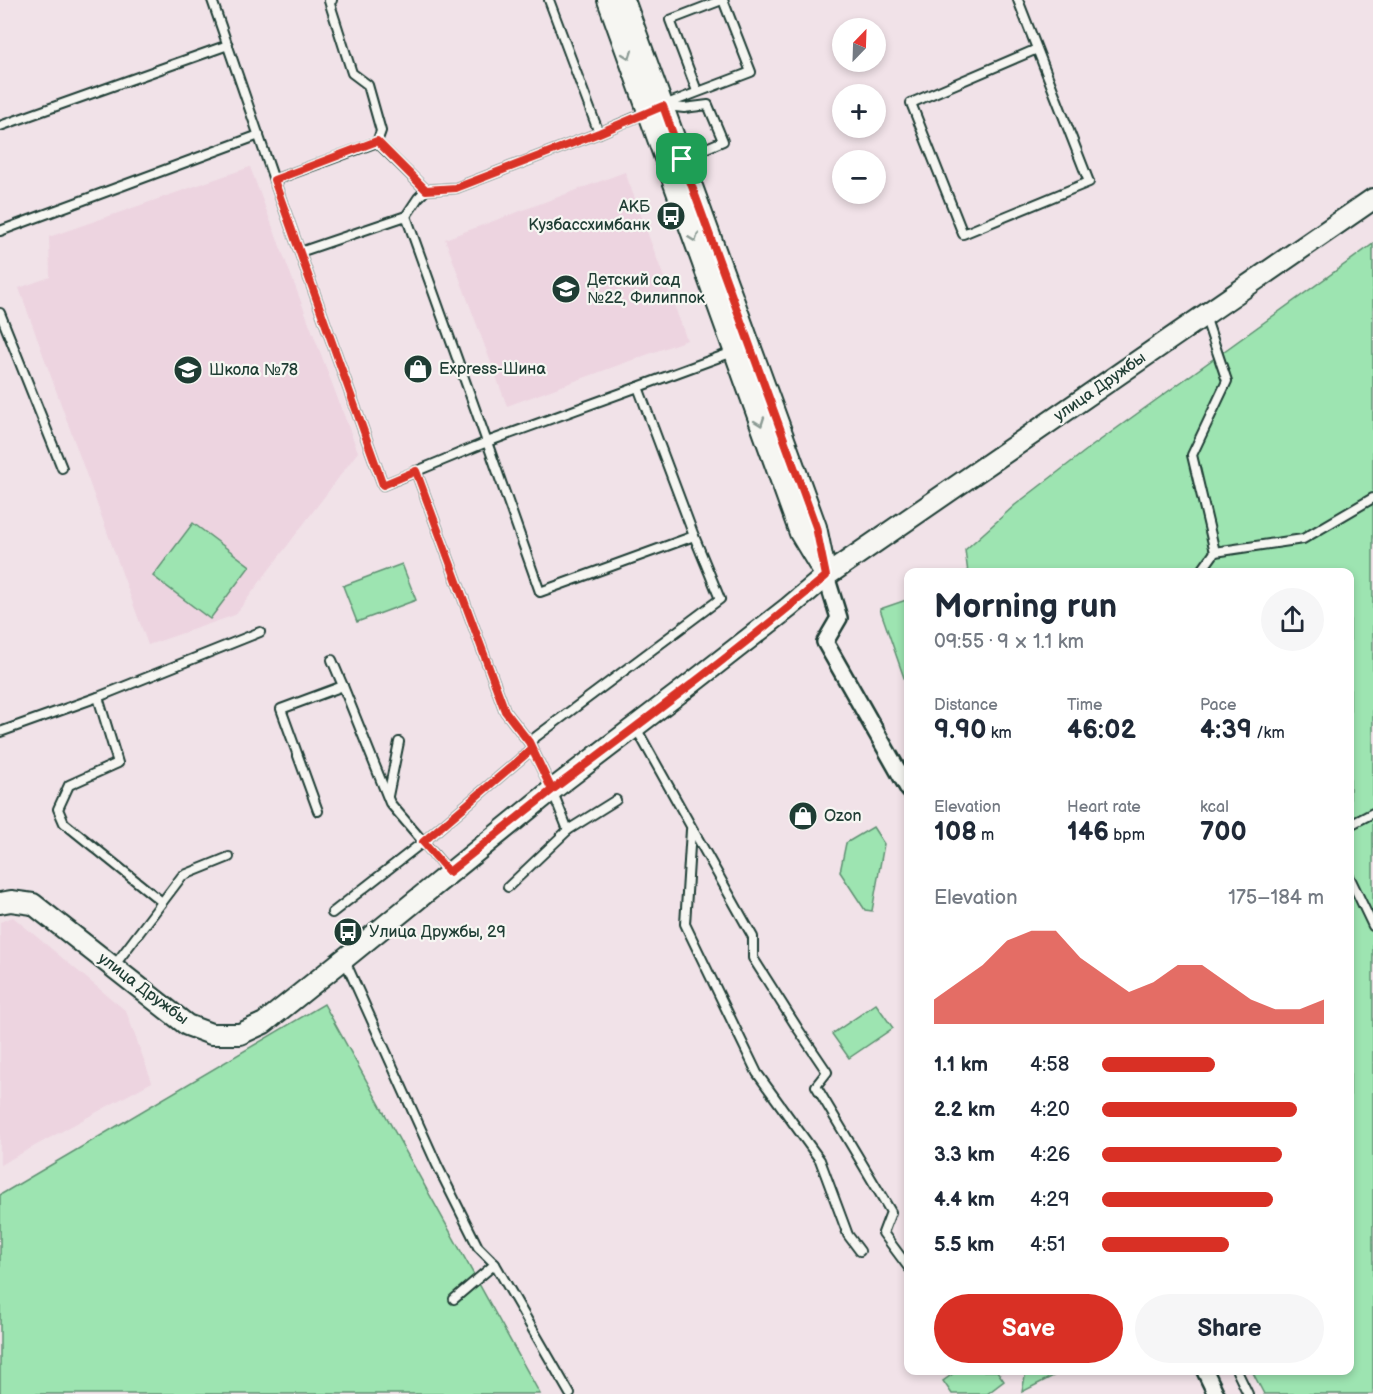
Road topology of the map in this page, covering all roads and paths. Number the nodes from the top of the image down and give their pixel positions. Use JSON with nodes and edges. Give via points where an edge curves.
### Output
{"nodes":[{"id":1,"x":212,"y":0,"type":"edge"},
{"id":2,"x":332,"y":0,"type":"edge"},
{"id":3,"x":549,"y":0,"type":"edge"},
{"id":4,"x":608,"y":0,"type":"edge"},
{"id":5,"x":624,"y":0,"type":"edge"},
{"id":6,"x":722,"y":0,"type":"edge"},
{"id":7,"x":1018,"y":0,"type":"edge"},
{"id":8,"x":228,"y":45,"type":"junction"},
{"id":9,"x":1037,"y":49,"type":"junction"},
{"id":10,"x":697,"y":91,"type":"junction"},
{"id":11,"x":656,"y":109,"type":"junction"},
{"id":12,"x":0,"y":126,"type":"edge"},
{"id":13,"x":599,"y":133,"type":"junction"},
{"id":14,"x":259,"y":135,"type":"junction"},
{"id":15,"x":377,"y":141,"type":"junction"},
{"id":16,"x":682,"y":159,"type":"junction"},
{"id":17,"x":274,"y":180,"type":"junction"},
{"id":18,"x":426,"y":190,"type":"junction"},
{"id":19,"x":1373,"y":199,"type":"edge"},
{"id":20,"x":406,"y":216,"type":"junction"},
{"id":21,"x":0,"y":231,"type":"edge"},
{"id":22,"x":300,"y":252,"type":"junction"},
{"id":23,"x":0,"y":313,"type":"edge"},
{"id":24,"x":1205,"y":315,"type":"junction"},
{"id":25,"x":735,"y":351,"type":"junction"},
{"id":26,"x":638,"y":387,"type":"junction"},
{"id":27,"x":488,"y":442,"type":"junction"},
{"id":28,"x":62,"y":468,"type":"dead end"},
{"id":29,"x":416,"y":471,"type":"junction"},
{"id":30,"x":1373,"y":498,"type":"edge"},
{"id":31,"x":694,"y":536,"type":"junction"},
{"id":32,"x":1215,"y":552,"type":"junction"},
{"id":33,"x":1204,"y":568,"type":"edge"},
{"id":34,"x":826,"y":576,"type":"junction"},
{"id":35,"x":260,"y":632,"type":"dead end"},
{"id":36,"x":332,"y":660,"type":"dead end"},
{"id":37,"x":343,"y":686,"type":"junction"},
{"id":38,"x":98,"y":697,"type":"junction"},
{"id":39,"x":636,"y":727,"type":"junction"},
{"id":40,"x":0,"y":732,"type":"edge"},
{"id":41,"x":399,"y":742,"type":"dead end"},
{"id":42,"x":531,"y":745,"type":"junction"},
{"id":43,"x":904,"y":781,"type":"edge"},
{"id":44,"x":552,"y":790,"type":"junction"},
{"id":45,"x":388,"y":797,"type":"junction"},
{"id":46,"x":616,"y":800,"type":"dead end"},
{"id":47,"x":318,"y":811,"type":"dead end"},
{"id":48,"x":1373,"y":813,"type":"edge"},
{"id":49,"x":1354,"y":823,"type":"edge"},
{"id":50,"x":691,"y":828,"type":"junction"},
{"id":51,"x":568,"y":830,"type":"junction"},
{"id":52,"x":423,"y":842,"type":"junction"},
{"id":53,"x":229,"y":857,"type":"dead end"},
{"id":54,"x":449,"y":872,"type":"junction"},
{"id":55,"x":1354,"y":886,"type":"edge"},
{"id":56,"x":508,"y":887,"type":"dead end"},
{"id":57,"x":162,"y":902,"type":"junction"},
{"id":58,"x":0,"y":903,"type":"edge"},
{"id":59,"x":332,"y":913,"type":"dead end"},
{"id":60,"x":1373,"y":926,"type":"edge"},
{"id":61,"x":344,"y":959,"type":"junction"},
{"id":62,"x":112,"y":967,"type":"junction"},
{"id":63,"x":860,"y":1251,"type":"dead end"},
{"id":64,"x":904,"y":1261,"type":"edge"},
{"id":65,"x":495,"y":1264,"type":"junction"},
{"id":66,"x":454,"y":1299,"type":"dead end"},
{"id":67,"x":1207,"y":1375,"type":"edge"},
{"id":68,"x":1239,"y":1375,"type":"edge"},
{"id":69,"x":570,"y":1394,"type":"edge"},
{"id":70,"x":1216,"y":1394,"type":"edge"},
{"id":71,"x":1248,"y":1394,"type":"edge"}],
"edges":[{"from":1,"to":8,"type":"lane"},
{"from":2,"to":15,"type":"lane","via":[[329,1],[352,73],[369,85],[381,131]]},
{"from":3,"to":13,"type":"lane"},
{"from":4,"to":11,"type":"street","one_way":true},
{"from":5,"to":11,"type":"street"},
{"from":6,"to":10,"type":"lane","via":[[670,20]]},
{"from":6,"to":10,"type":"lane","via":[[751,72]]},
{"from":7,"to":9,"type":"lane"},
{"from":8,"to":12,"type":"lane"},
{"from":8,"to":14,"type":"lane"},
{"from":9,"to":9,"type":"lane","via":[[911,103],[963,234],[1089,182]]},
{"from":10,"to":11,"type":"lane"},
{"from":11,"to":13,"type":"lane"},
{"from":11,"to":16,"type":"street"},
{"from":11,"to":16,"type":"lane","via":[[708,105],[723,141]]},
{"from":11,"to":25,"type":"street","one_way":true},
{"from":13,"to":18,"type":"lane","via":[[456,188]]},
{"from":14,"to":17,"type":"lane"},
{"from":14,"to":21,"type":"lane"},
{"from":15,"to":17,"type":"lane"},
{"from":15,"to":18,"type":"lane"},
{"from":16,"to":34,"type":"street","via":[[816,527]]},
{"from":17,"to":22,"type":"lane"},
{"from":18,"to":20,"type":"lane"},
{"from":19,"to":24,"type":"street","name":"улица Дружбы"},
{"from":20,"to":22,"type":"lane"},
{"from":20,"to":27,"type":"lane"},
{"from":22,"to":29,"type":"lane","via":[[383,485]]},
{"from":23,"to":28,"type":"lane"},
{"from":24,"to":32,"type":"lane","via":[[1227,381],[1192,455]]},
{"from":24,"to":34,"type":"street","name":"улица Дружбы"},
{"from":25,"to":26,"type":"lane"},
{"from":25,"to":34,"type":"street","one_way":true,"via":[[800,533]]},
{"from":26,"to":27,"type":"lane"},
{"from":26,"to":31,"type":"lane"},
{"from":27,"to":29,"type":"lane"},
{"from":27,"to":31,"type":"lane","via":[[540,592]]},
{"from":29,"to":42,"type":"lane","via":[[505,711]]},
{"from":30,"to":32,"type":"lane","via":[[1303,539]]},
{"from":31,"to":42,"type":"lane","via":[[720,599]]},
{"from":32,"to":33,"type":"lane"},
{"from":34,"to":39,"type":"street","name":"улица Дружбы"},
{"from":34,"to":43,"type":"street","via":[[839,618],[825,642]]},
{"from":35,"to":38,"type":"lane"},
{"from":36,"to":37,"type":"lane"},
{"from":37,"to":45,"type":"lane"},
{"from":37,"to":47,"type":"lane","via":[[282,710]]},
{"from":38,"to":40,"type":"lane"},
{"from":38,"to":57,"type":"lane","via":[[118,762],[69,785],[58,809],[64,823]]},
{"from":39,"to":44,"type":"street","name":"улица Дружбы"},
{"from":39,"to":50,"type":"lane"},
{"from":41,"to":45,"type":"lane"},
{"from":42,"to":44,"type":"lane"},
{"from":42,"to":52,"type":"lane"},
{"from":44,"to":51,"type":"lane"},
{"from":44,"to":54,"type":"street","name":"улица Дружбы"},
{"from":45,"to":52,"type":"lane"},
{"from":46,"to":51,"type":"lane"},
{"from":48,"to":49,"type":"lane"},
{"from":50,"to":63,"type":"lane","via":[[685,924],[757,1073],[820,1160],[848,1236]]},
{"from":50,"to":64,"type":"lane","via":[[753,937],[753,958],[827,1072],[816,1086],[891,1212],[883,1233]]},
{"from":51,"to":56,"type":"lane"},
{"from":52,"to":54,"type":"lane"},
{"from":52,"to":59,"type":"lane"},
{"from":53,"to":57,"type":"lane","via":[[182,876]]},
{"from":54,"to":61,"type":"street","name":"улица Дружбы"},
{"from":55,"to":60,"type":"lane"},
{"from":57,"to":62,"type":"lane"},
{"from":58,"to":62,"type":"street","name":"улица Дружбы","via":[[33,904]]},
{"from":61,"to":62,"type":"street","name":"улица Дружбы","via":[[264,1023],[240,1034],[211,1034],[187,1025]]},
{"from":61,"to":65,"type":"lane","via":[[442,1175],[478,1247]]},
{"from":65,"to":66,"type":"lane"},
{"from":65,"to":69,"type":"lane"},
{"from":67,"to":70,"type":"street"},
{"from":68,"to":71,"type":"lane"}]}
